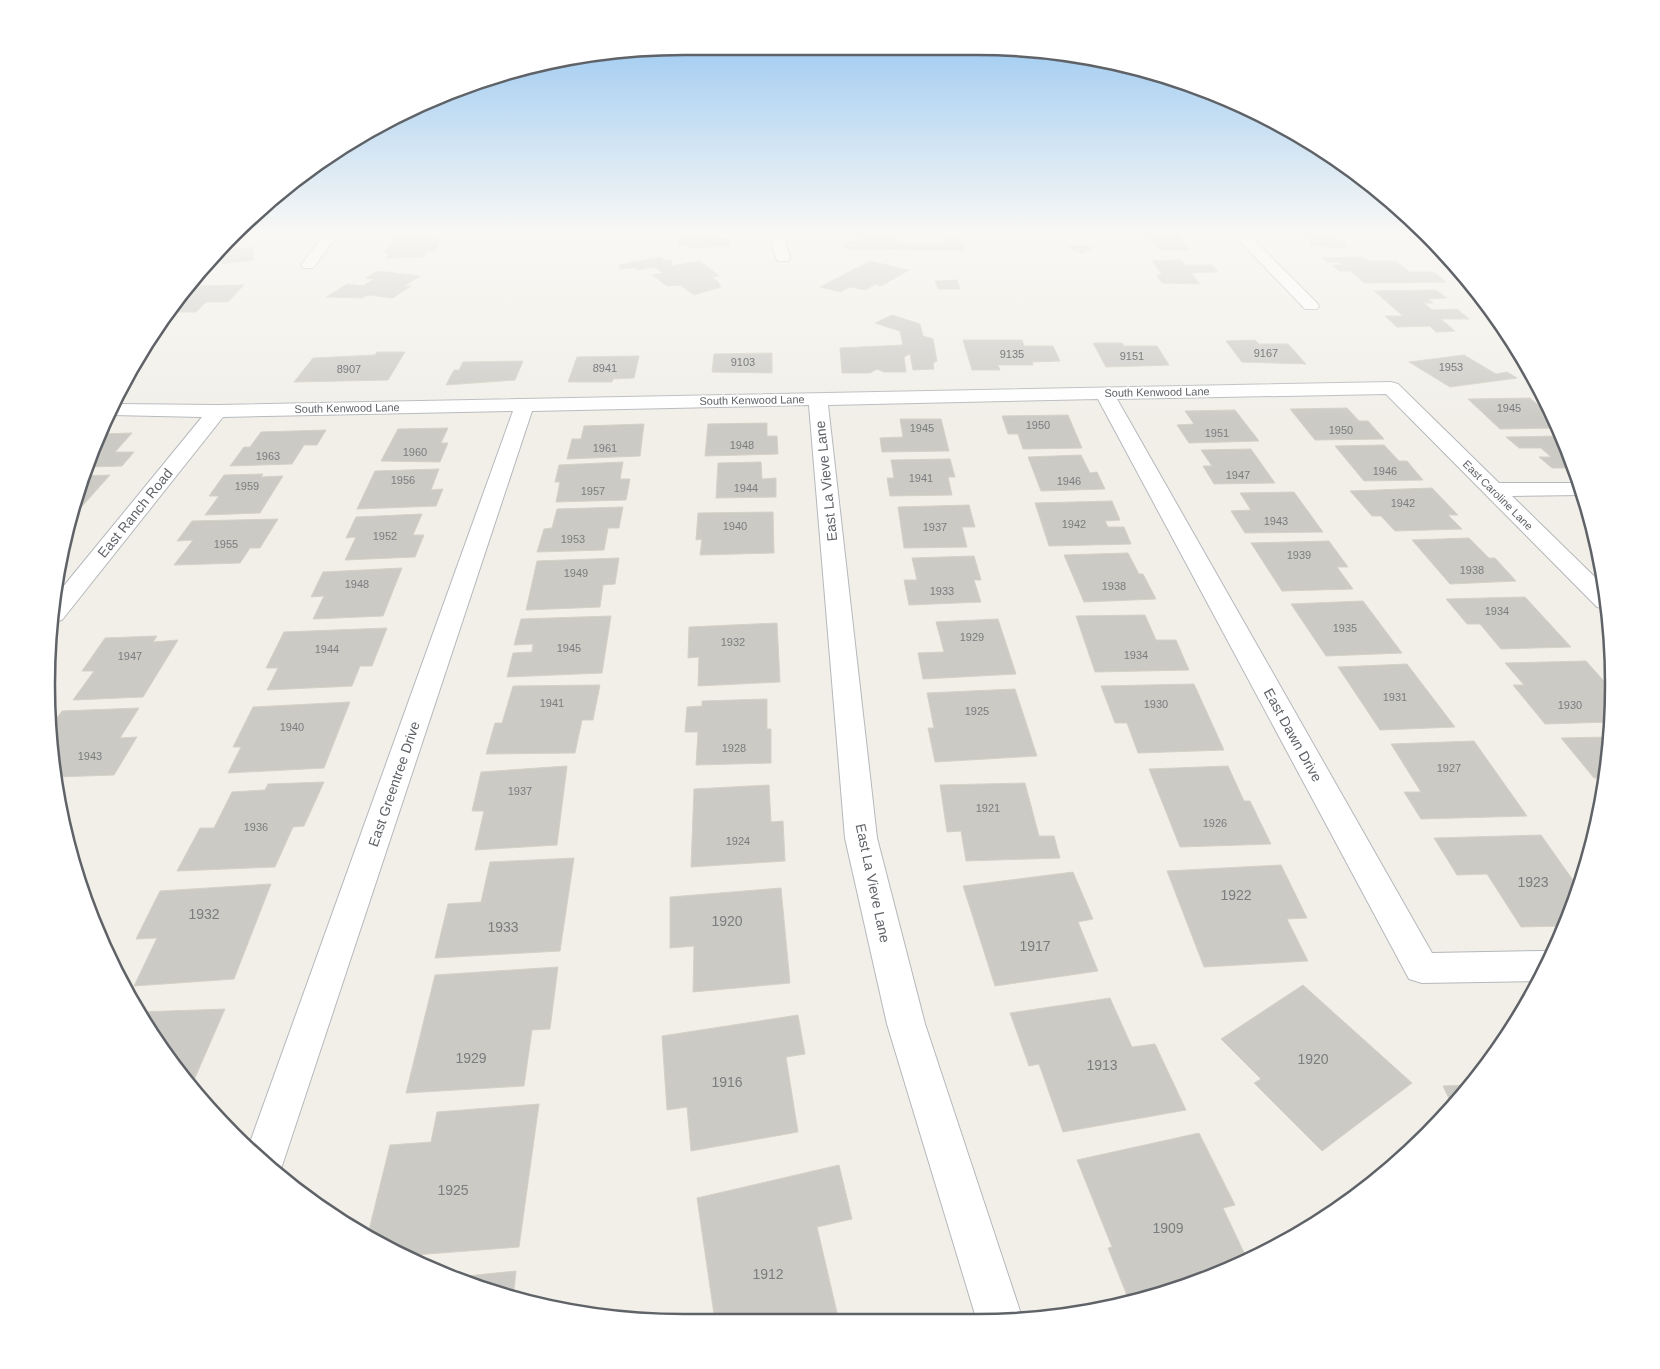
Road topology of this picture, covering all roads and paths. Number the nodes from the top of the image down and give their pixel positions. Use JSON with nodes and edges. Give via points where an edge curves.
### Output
{"nodes":[{"id":1,"x":1299,"y":294,"type":"edge"},
{"id":2,"x":1311,"y":306,"type":"dead end"},
{"id":3,"x":1390,"y":388,"type":"joint"},
{"id":4,"x":1104,"y":393,"type":"junction"},
{"id":5,"x":818,"y":399,"type":"junction"},
{"id":6,"x":524,"y":404,"type":"junction"},
{"id":7,"x":118,"y":410,"type":"edge"},
{"id":8,"x":217,"y":411,"type":"junction"},
{"id":9,"x":1574,"y":489,"type":"edge"},
{"id":10,"x":1494,"y":490,"type":"junction"},
{"id":11,"x":1599,"y":595,"type":"edge"},
{"id":12,"x":60,"y":607,"type":"edge"},
{"id":13,"x":1538,"y":966,"type":"edge"},
{"id":14,"x":266,"y":1155,"type":"edge"},
{"id":15,"x":998,"y":1313,"type":"edge"}],
"edges":[{"from":1,"to":2,"type":"street"},
{"from":3,"to":4,"type":"street","name":"South Kenwood Lane"},
{"from":3,"to":10,"type":"street","name":"East Caroline Lane"},
{"from":4,"to":5,"type":"street","name":"South Kenwood Lane"},
{"from":4,"to":13,"type":"street","name":"East Dawn Drive","via":[[1422,968]]},
{"from":5,"to":6,"type":"street","name":"South Kenwood Lane"},
{"from":5,"to":15,"type":"street","name":"East La Vieve Lane","via":[[861,838],[906,1024]]},
{"from":6,"to":8,"type":"street","name":"South Kenwood Lane"},
{"from":6,"to":14,"type":"street","name":"East Greentree Drive"},
{"from":7,"to":8,"type":"street","name":"South Kenwood Lane"},
{"from":8,"to":12,"type":"street","name":"East Ranch Road"},
{"from":9,"to":10,"type":"street"},
{"from":10,"to":11,"type":"street","name":"East Caroline Lane"}]}
